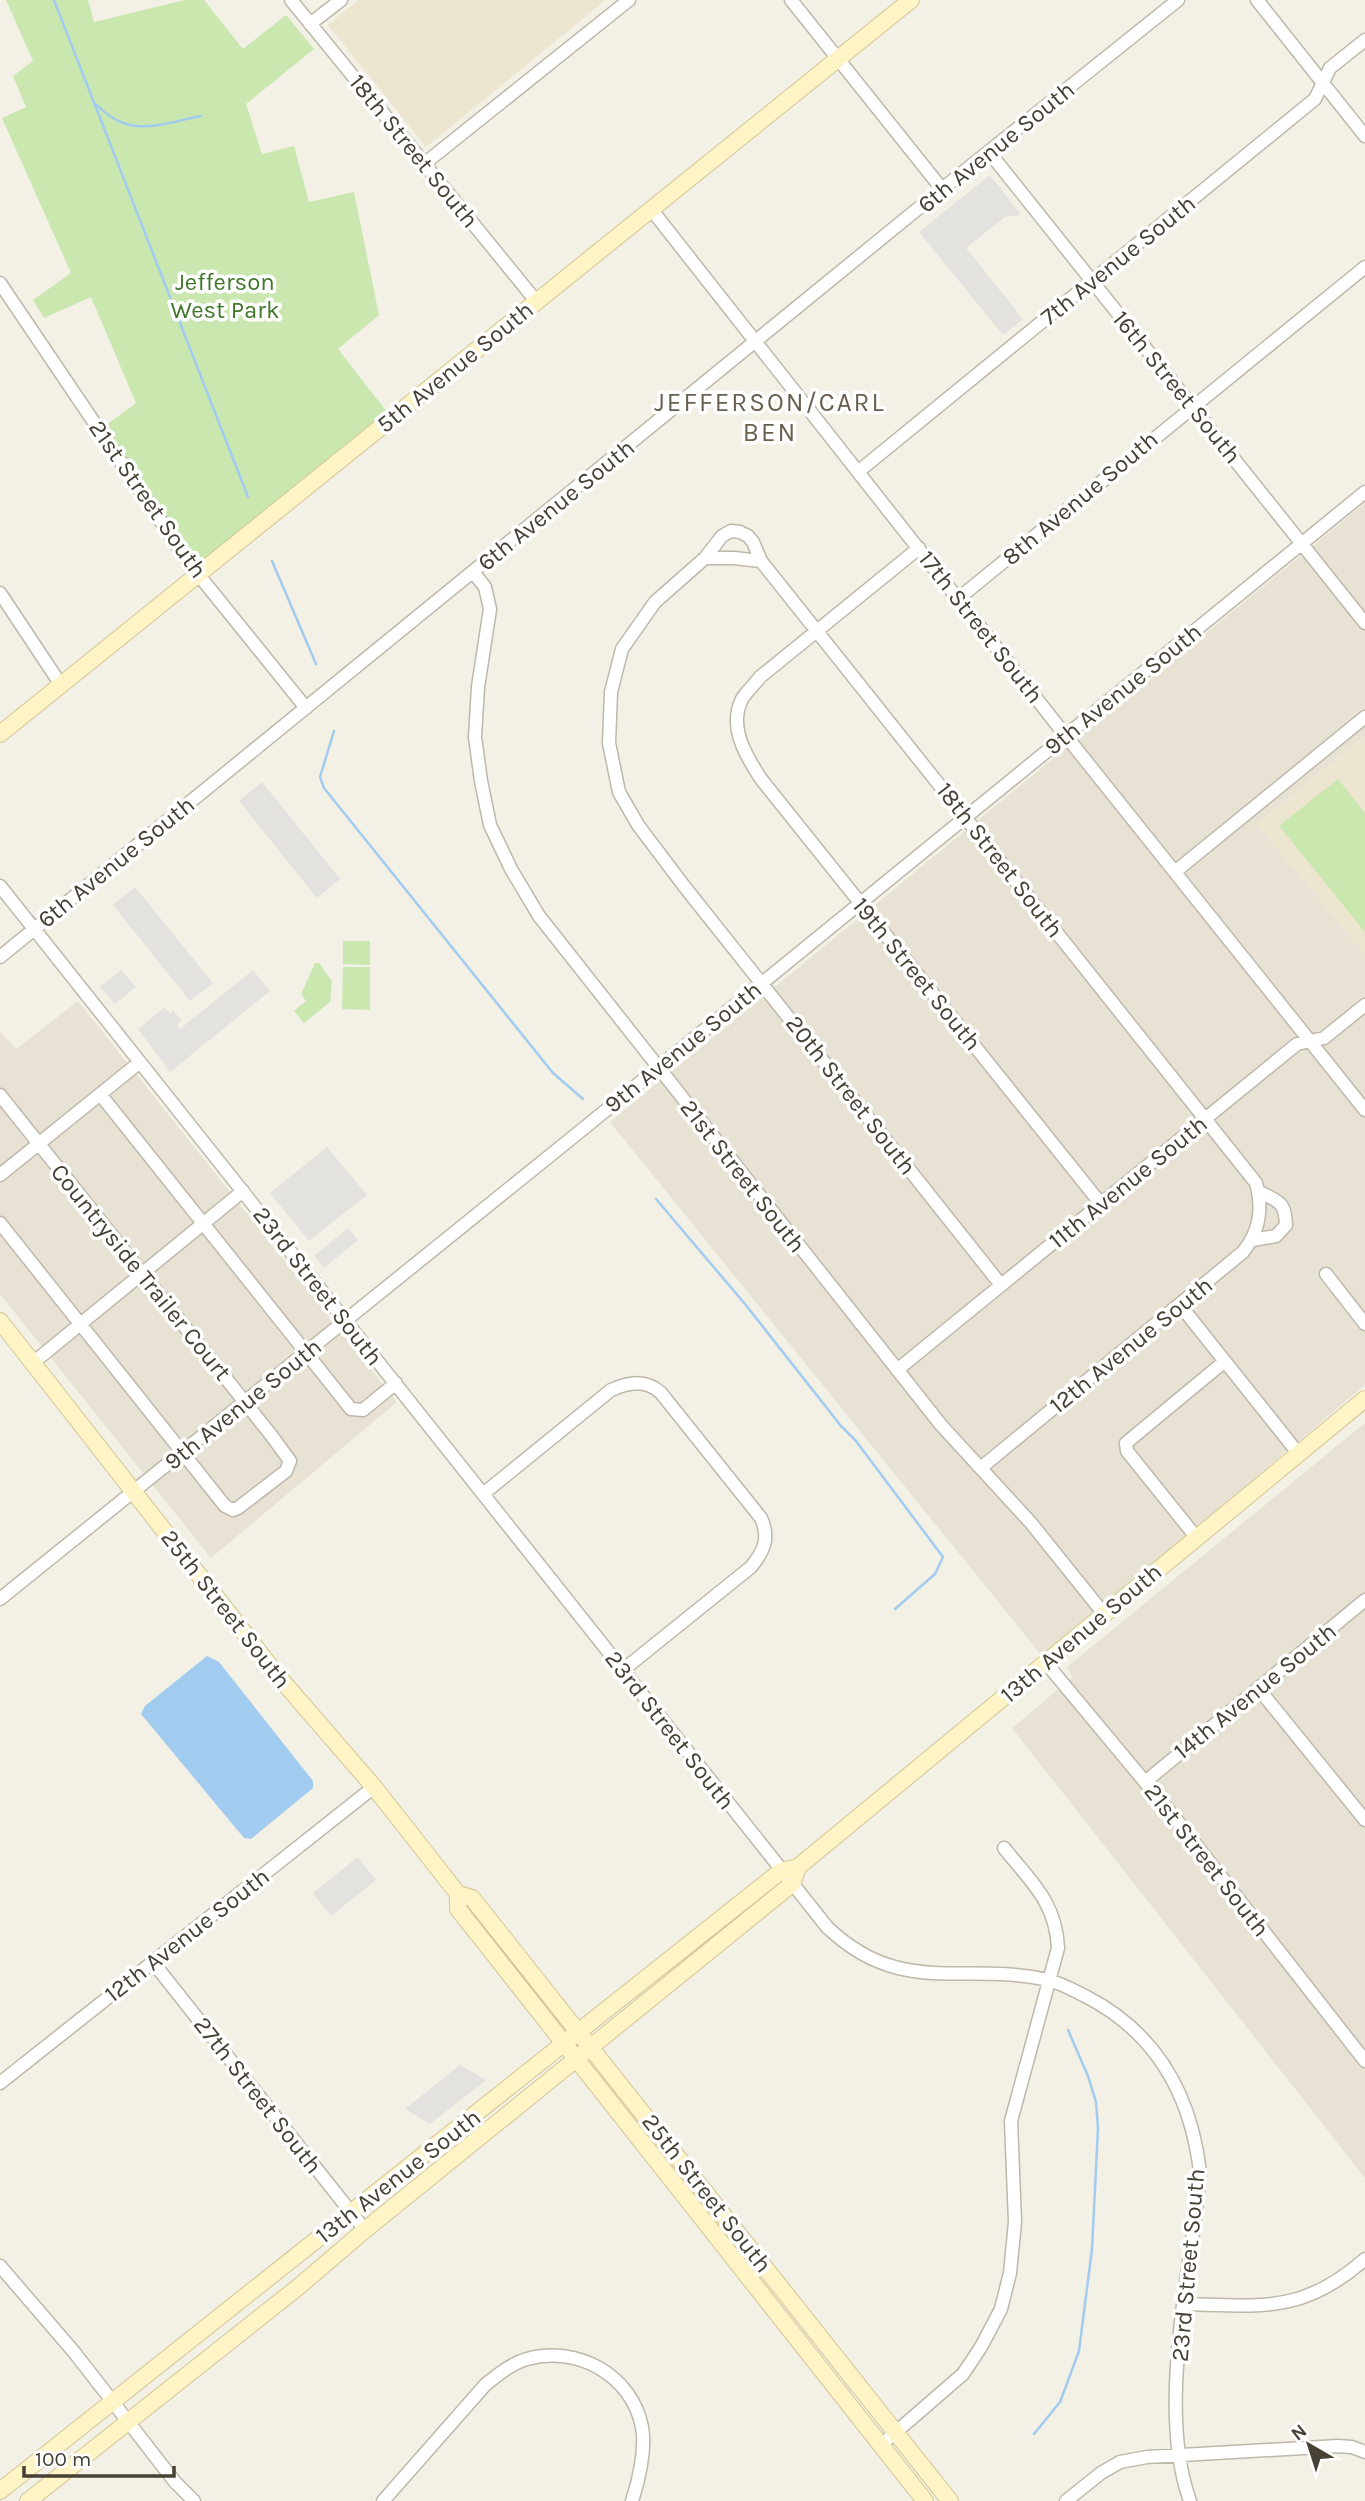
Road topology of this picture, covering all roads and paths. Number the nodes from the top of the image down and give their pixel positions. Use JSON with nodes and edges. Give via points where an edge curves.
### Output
{"nodes":[{"id":1,"x":291,"y":0,"type":"edge"},
{"id":2,"x":341,"y":0,"type":"edge"},
{"id":3,"x":629,"y":0,"type":"edge"},
{"id":4,"x":791,"y":0,"type":"edge"},
{"id":5,"x":911,"y":0,"type":"edge"},
{"id":6,"x":1178,"y":0,"type":"edge"},
{"id":7,"x":1256,"y":0,"type":"edge"},
{"id":8,"x":310,"y":24,"type":"junction"},
{"id":9,"x":1365,"y":40,"type":"edge"},
{"id":10,"x":837,"y":58,"type":"junction"},
{"id":11,"x":1323,"y":84,"type":"junction"},
{"id":12,"x":1365,"y":136,"type":"edge"},
{"id":13,"x":989,"y":152,"type":"junction"},
{"id":14,"x":424,"y":164,"type":"junction"},
{"id":15,"x":942,"y":189,"type":"junction"},
{"id":16,"x":652,"y":209,"type":"junction"},
{"id":17,"x":1365,"y":267,"type":"edge"},
{"id":18,"x":1092,"y":281,"type":"junction"},
{"id":19,"x":0,"y":283,"type":"edge"},
{"id":20,"x":536,"y":301,"type":"junction"},
{"id":21,"x":756,"y":342,"type":"junction"},
{"id":22,"x":1192,"y":406,"type":"junction"},
{"id":23,"x":859,"y":471,"type":"junction"},
{"id":24,"x":1365,"y":492,"type":"edge"},
{"id":25,"x":1301,"y":544,"type":"junction"},
{"id":26,"x":919,"y":548,"type":"junction"},
{"id":27,"x":705,"y":558,"type":"junction"},
{"id":28,"x":761,"y":562,"type":"junction"},
{"id":29,"x":473,"y":572,"type":"junction"},
{"id":30,"x":198,"y":573,"type":"junction"},
{"id":31,"x":0,"y":593,"type":"edge"},
{"id":32,"x":959,"y":598,"type":"junction"},
{"id":33,"x":1365,"y":623,"type":"edge"},
{"id":34,"x":817,"y":630,"type":"junction"},
{"id":35,"x":61,"y":685,"type":"junction"},
{"id":36,"x":306,"y":708,"type":"junction"},
{"id":37,"x":1365,"y":717,"type":"edge"},
{"id":38,"x":0,"y":734,"type":"edge"},
{"id":39,"x":1066,"y":735,"type":"junction"},
{"id":40,"x":966,"y":817,"type":"junction"},
{"id":41,"x":1176,"y":871,"type":"junction"},
{"id":42,"x":0,"y":886,"type":"edge"},
{"id":43,"x":860,"y":902,"type":"junction"},
{"id":44,"x":34,"y":929,"type":"junction"},
{"id":45,"x":0,"y":957,"type":"edge"},
{"id":46,"x":761,"y":983,"type":"junction"},
{"id":47,"x":1365,"y":1004,"type":"edge"},
{"id":48,"x":1311,"y":1041,"type":"junction"},
{"id":49,"x":139,"y":1062,"type":"junction"},
{"id":50,"x":657,"y":1068,"type":"junction"},
{"id":51,"x":100,"y":1094,"type":"junction"},
{"id":52,"x":0,"y":1095,"type":"edge"},
{"id":53,"x":1365,"y":1110,"type":"edge"},
{"id":54,"x":1205,"y":1119,"type":"junction"},
{"id":55,"x":40,"y":1144,"type":"junction"},
{"id":56,"x":0,"y":1175,"type":"edge"},
{"id":57,"x":243,"y":1191,"type":"junction"},
{"id":58,"x":1258,"y":1191,"type":"junction"},
{"id":59,"x":1101,"y":1204,"type":"junction"},
{"id":60,"x":0,"y":1223,"type":"edge"},
{"id":61,"x":203,"y":1224,"type":"junction"},
{"id":62,"x":1253,"y":1240,"type":"junction"},
{"id":63,"x":143,"y":1273,"type":"junction"},
{"id":64,"x":1326,"y":1275,"type":"dead end"},
{"id":65,"x":1001,"y":1285,"type":"junction"},
{"id":66,"x":1180,"y":1305,"type":"junction"},
{"id":67,"x":346,"y":1320,"type":"junction"},
{"id":68,"x":0,"y":1321,"type":"edge"},
{"id":69,"x":80,"y":1324,"type":"junction"},
{"id":70,"x":1365,"y":1324,"type":"edge"},
{"id":71,"x":306,"y":1352,"type":"junction"},
{"id":72,"x":1225,"y":1360,"type":"junction"},
{"id":73,"x":34,"y":1362,"type":"junction"},
{"id":74,"x":897,"y":1370,"type":"junction"},
{"id":75,"x":396,"y":1384,"type":"junction"},
{"id":76,"x":1365,"y":1399,"type":"edge"},
{"id":77,"x":245,"y":1402,"type":"junction"},
{"id":78,"x":183,"y":1453,"type":"junction"},
{"id":79,"x":1298,"y":1453,"type":"junction"},
{"id":80,"x":982,"y":1467,"type":"junction"},
{"id":81,"x":135,"y":1492,"type":"junction"},
{"id":82,"x":483,"y":1494,"type":"junction"},
{"id":83,"x":1196,"y":1537,"type":"junction"},
{"id":84,"x":0,"y":1599,"type":"edge"},
{"id":85,"x":1365,"y":1600,"type":"edge"},
{"id":86,"x":1104,"y":1614,"type":"junction"},
{"id":87,"x":1046,"y":1663,"type":"junction"},
{"id":88,"x":628,"y":1666,"type":"junction"},
{"id":89,"x":1258,"y":1688,"type":"junction"},
{"id":90,"x":1145,"y":1782,"type":"junction"},
{"id":91,"x":374,"y":1787,"type":"junction"},
{"id":92,"x":1365,"y":1820,"type":"edge"},
{"id":93,"x":1004,"y":1848,"type":"dead end"},
{"id":94,"x":798,"y":1867,"type":"junction"},
{"id":95,"x":781,"y":1871,"type":"junction"},
{"id":96,"x":792,"y":1884,"type":"junction"},
{"id":97,"x":457,"y":1894,"type":"junction"},
{"id":98,"x":152,"y":1961,"type":"junction"},
{"id":99,"x":1050,"y":1980,"type":"junction"},
{"id":100,"x":579,"y":2032,"type":"junction"},
{"id":101,"x":564,"y":2044,"type":"junction"},
{"id":102,"x":591,"y":2048,"type":"junction"},
{"id":103,"x":576,"y":2060,"type":"junction"},
{"id":104,"x":1365,"y":2061,"type":"edge"},
{"id":105,"x":0,"y":2083,"type":"edge"},
{"id":106,"x":352,"y":2213,"type":"junction"},
{"id":107,"x":365,"y":2230,"type":"junction"},
{"id":108,"x":1365,"y":2259,"type":"edge"},
{"id":109,"x":0,"y":2266,"type":"edge"},
{"id":110,"x":1184,"y":2304,"type":"junction"},
{"id":111,"x":113,"y":2403,"type":"junction"},
{"id":112,"x":128,"y":2422,"type":"junction"},
{"id":113,"x":896,"y":2432,"type":"junction"},
{"id":114,"x":880,"y":2445,"type":"junction"},
{"id":115,"x":1365,"y":2452,"type":"edge"},
{"id":116,"x":1179,"y":2455,"type":"junction"},
{"id":117,"x":0,"y":2491,"type":"edge"},
{"id":118,"x":28,"y":2501,"type":"edge"},
{"id":119,"x":194,"y":2501,"type":"edge"},
{"id":120,"x":383,"y":2501,"type":"edge"},
{"id":121,"x":632,"y":2501,"type":"edge"},
{"id":122,"x":925,"y":2501,"type":"edge"},
{"id":123,"x":950,"y":2501,"type":"edge"},
{"id":124,"x":1066,"y":2501,"type":"edge"},
{"id":125,"x":1190,"y":2501,"type":"edge"}],
"edges":[{"from":1,"to":8,"type":"street","name":"18th Street South"},
{"from":2,"to":8,"type":"street"},
{"from":3,"to":14,"type":"street"},
{"from":4,"to":10,"type":"street"},
{"from":5,"to":10,"type":"main road","name":"5th Avenue South"},
{"from":6,"to":13,"type":"street","name":"6th Avenue South"},
{"from":7,"to":11,"type":"street"},
{"from":8,"to":14,"type":"street","name":"18th Street South"},
{"from":9,"to":11,"type":"street","name":"7th Avenue South","via":[[1330,68]]},
{"from":10,"to":15,"type":"street"},
{"from":10,"to":16,"type":"main road","name":"5th Avenue South"},
{"from":11,"to":12,"type":"street"},
{"from":11,"to":18,"type":"street","name":"7th Avenue South","via":[[1315,99]]},
{"from":13,"to":15,"type":"street","name":"6th Avenue South"},
{"from":13,"to":18,"type":"street","name":"16th Street South"},
{"from":14,"to":20,"type":"street","name":"18th Street South"},
{"from":15,"to":21,"type":"street","name":"6th Avenue South"},
{"from":16,"to":20,"type":"main road","name":"5th Avenue South"},
{"from":16,"to":21,"type":"street","name":"17th Street South"},
{"from":17,"to":22,"type":"street","name":"8th Avenue South"},
{"from":18,"to":22,"type":"street","name":"16th Street South"},
{"from":18,"to":23,"type":"street","name":"7th Avenue South"},
{"from":19,"to":30,"type":"street","name":"21st Street South"},
{"from":20,"to":30,"type":"main road","name":"5th Avenue South"},
{"from":21,"to":23,"type":"street","name":"17th Street South"},
{"from":21,"to":29,"type":"street","name":"6th Avenue South"},
{"from":22,"to":25,"type":"street","name":"16th Street South"},
{"from":22,"to":32,"type":"street","name":"8th Avenue South"},
{"from":23,"to":26,"type":"street","name":"17th Street South"},
{"from":24,"to":25,"type":"street","name":"9th Avenue South"},
{"from":25,"to":33,"type":"street","name":"16th Street South"},
{"from":25,"to":39,"type":"street","name":"9th Avenue South"},
{"from":26,"to":32,"type":"street","name":"17th Street South"},
{"from":26,"to":34,"type":"street"},
{"from":27,"to":28,"type":"street"},
{"from":27,"to":28,"type":"street","name":"18th Street South","via":[[731,531],[748,536]]},
{"from":27,"to":46,"type":"street","name":"20th Street South","via":[[655,602],[622,649],[611,692],[609,743],[620,792],[638,825]]},
{"from":28,"to":34,"type":"street","name":"18th Street South"},
{"from":29,"to":36,"type":"street","name":"6th Avenue South"},
{"from":29,"to":50,"type":"street","name":"21st Street South","via":[[485,587],[491,609],[475,737],[490,825],[539,916]]},
{"from":30,"to":35,"type":"main road","name":"5th Avenue South"},
{"from":30,"to":36,"type":"street","name":"21st Street South"},
{"from":31,"to":35,"type":"street"},
{"from":32,"to":39,"type":"street","name":"17th Street South"},
{"from":34,"to":40,"type":"street","name":"18th Street South"},
{"from":34,"to":43,"type":"street","name":"19th Street South","via":[[760,677],[742,700],[739,740],[761,779]]},
{"from":35,"to":38,"type":"main road","name":"5th Avenue South"},
{"from":36,"to":44,"type":"street","name":"6th Avenue South"},
{"from":37,"to":41,"type":"street"},
{"from":39,"to":40,"type":"street","name":"9th Avenue South"},
{"from":39,"to":41,"type":"street","name":"17th Street South"},
{"from":40,"to":43,"type":"street","name":"9th Avenue South"},
{"from":40,"to":54,"type":"street","name":"18th Street South"},
{"from":41,"to":48,"type":"street","name":"17th Street South"},
{"from":42,"to":44,"type":"street","name":"23rd Street South"},
{"from":43,"to":46,"type":"street","name":"9th Avenue South"},
{"from":43,"to":59,"type":"street","name":"19th Street South"},
{"from":44,"to":45,"type":"street","name":"6th Avenue South"},
{"from":44,"to":49,"type":"street","name":"23rd Street South"},
{"from":46,"to":50,"type":"street","name":"9th Avenue South"},
{"from":46,"to":65,"type":"street","name":"20th Street South"},
{"from":47,"to":48,"type":"street","name":"11th Avenue South","via":[[1324,1038]]},
{"from":48,"to":53,"type":"street","name":"17th Street South"},
{"from":48,"to":54,"type":"street","name":"11th Avenue South","via":[[1297,1044]]},
{"from":49,"to":51,"type":"street"},
{"from":49,"to":57,"type":"street","name":"23rd Street South"},
{"from":50,"to":67,"type":"street","name":"9th Avenue South"},
{"from":50,"to":74,"type":"street","name":"21st Street South"},
{"from":51,"to":55,"type":"street"},
{"from":51,"to":61,"type":"street"},
{"from":52,"to":55,"type":"street","name":"Countryside Trailer Court"},
{"from":54,"to":58,"type":"street","name":"18th Street South"},
{"from":54,"to":59,"type":"street","name":"11th Avenue South"},
{"from":55,"to":56,"type":"street"},
{"from":55,"to":63,"type":"street","name":"Countryside Trailer Court"},
{"from":57,"to":61,"type":"street"},
{"from":57,"to":67,"type":"street","name":"23rd Street South"},
{"from":58,"to":62,"type":"street","name":"18th Street South","via":[[1259,1224]]},
{"from":58,"to":62,"type":"street","via":[[1280,1202],[1286,1225],[1276,1236]]},
{"from":59,"to":65,"type":"street","name":"11th Avenue South"},
{"from":60,"to":69,"type":"street","name":"Countryside Trailer Court"},
{"from":61,"to":63,"type":"street"},
{"from":61,"to":71,"type":"street"},
{"from":62,"to":66,"type":"street","name":"12th Avenue South"},
{"from":63,"to":69,"type":"street"},
{"from":63,"to":77,"type":"street","name":"Countryside Trailer Court"},
{"from":64,"to":70,"type":"street"},
{"from":65,"to":74,"type":"street","name":"11th Avenue South"},
{"from":66,"to":72,"type":"street"},
{"from":66,"to":80,"type":"street","name":"12th Avenue South"},
{"from":67,"to":71,"type":"street","name":"9th Avenue South"},
{"from":67,"to":75,"type":"street","name":"23rd Street South"},
{"from":68,"to":73,"type":"main road","name":"25th Street South"},
{"from":69,"to":73,"type":"street"},
{"from":69,"to":78,"type":"street","name":"Countryside Trailer Court"},
{"from":71,"to":75,"type":"street","via":[[351,1409],[363,1410]]},
{"from":71,"to":77,"type":"street","name":"9th Avenue South"},
{"from":72,"to":79,"type":"street"},
{"from":72,"to":83,"type":"street","via":[[1126,1443],[1127,1451]]},
{"from":73,"to":81,"type":"main road","name":"25th Street South"},
{"from":74,"to":80,"type":"street","name":"21st Street South"},
{"from":75,"to":82,"type":"street","name":"23rd Street South"},
{"from":76,"to":79,"type":"main road","name":"13th Avenue South"},
{"from":77,"to":78,"type":"street","name":"9th Avenue South"},
{"from":77,"to":78,"type":"street","name":"Countryside Trailer Court","via":[[290,1461],[286,1471],[233,1510]]},
{"from":78,"to":81,"type":"street","name":"9th Avenue South"},
{"from":79,"to":83,"type":"main road","name":"13th Avenue South"},
{"from":80,"to":86,"type":"street","name":"21st Street South"},
{"from":81,"to":84,"type":"street","name":"9th Avenue South"},
{"from":81,"to":91,"type":"main road","name":"25th Street South","via":[[278,1676]]},
{"from":82,"to":88,"type":"street","name":"23rd Street South"},
{"from":82,"to":88,"type":"street","via":[[611,1390],[644,1383],[661,1393],[761,1518],[766,1535],[764,1550],[751,1567]]},
{"from":83,"to":86,"type":"main road","name":"13th Avenue South"},
{"from":85,"to":89,"type":"street","name":"14th Avenue South"},
{"from":86,"to":87,"type":"main road","name":"13th Avenue South"},
{"from":87,"to":90,"type":"street","name":"21st Street South"},
{"from":87,"to":94,"type":"main road","name":"13th Avenue South"},
{"from":88,"to":95,"type":"street","name":"23rd Street South"},
{"from":89,"to":90,"type":"street","name":"14th Avenue South"},
{"from":89,"to":92,"type":"street"},
{"from":90,"to":104,"type":"street","name":"21st Street South"},
{"from":91,"to":97,"type":"main road","name":"25th Street South"},
{"from":91,"to":98,"type":"street","name":"12th Avenue South"},
{"from":93,"to":99,"type":"street","via":[[1051,1910],[1057,1927],[1058,1948]]},
{"from":94,"to":95,"type":"main road","name":"13th Avenue South"},
{"from":94,"to":96,"type":"main road"},
{"from":95,"to":96,"type":"street","name":"23rd Street South"},
{"from":95,"to":100,"type":"main road","name":"13th Avenue South"},
{"from":96,"to":99,"type":"street","name":"23rd Street South","via":[[842,1941],[883,1964],[922,1973]]},
{"from":96,"to":102,"type":"main road","name":"13th Avenue South"},
{"from":97,"to":100,"type":"main road","name":"25th Street South","via":[[472,1898]]},
{"from":97,"to":101,"type":"main road","name":"25th Street South","via":[[458,1909]]},
{"from":98,"to":105,"type":"street","name":"12th Avenue South"},
{"from":98,"to":106,"type":"street","name":"27th Street South"},
{"from":99,"to":110,"type":"street","name":"23rd Street South","via":[[1115,2014],[1148,2042],[1186,2109],[1200,2172]]},
{"from":99,"to":113,"type":"street","via":[[1010,2121],[1015,2222],[1010,2273],[1000,2309],[963,2374]]},
{"from":100,"to":101,"type":"main road","name":"13th Avenue South"},
{"from":100,"to":102,"type":"main road","name":"25th Street South"},
{"from":101,"to":103,"type":"main road","name":"25th Street South"},
{"from":101,"to":106,"type":"main road","name":"13th Avenue South"},
{"from":102,"to":103,"type":"main road","name":"13th Avenue South"},
{"from":102,"to":113,"type":"main road","name":"25th Street South"},
{"from":103,"to":107,"type":"main road","name":"13th Avenue South"},
{"from":103,"to":114,"type":"main road","name":"25th Street South"},
{"from":106,"to":107,"type":"street","name":"27th Street South"},
{"from":106,"to":111,"type":"main road","name":"13th Avenue South"},
{"from":107,"to":112,"type":"main road","name":"13th Avenue South"},
{"from":108,"to":110,"type":"street","via":[[1335,2281],[1291,2302]]},
{"from":109,"to":111,"type":"street"},
{"from":110,"to":116,"type":"street","name":"23rd Street South","via":[[1174,2413]]},
{"from":111,"to":112,"type":"street"},
{"from":111,"to":117,"type":"main road","name":"13th Avenue South"},
{"from":112,"to":118,"type":"main road","name":"13th Avenue South"},
{"from":112,"to":119,"type":"street"},
{"from":113,"to":114,"type":"street"},
{"from":113,"to":123,"type":"main road","name":"25th Street South"},
{"from":114,"to":122,"type":"main road","name":"25th Street South"},
{"from":115,"to":116,"type":"street","via":[[1338,2446]]},
{"from":116,"to":124,"type":"street","via":[[1120,2462]]},
{"from":116,"to":125,"type":"street","name":"23rd Street South"},
{"from":120,"to":121,"type":"street","via":[[486,2384],[502,2372],[527,2359],[577,2357],[612,2376],[638,2411],[643,2430]]}]}
